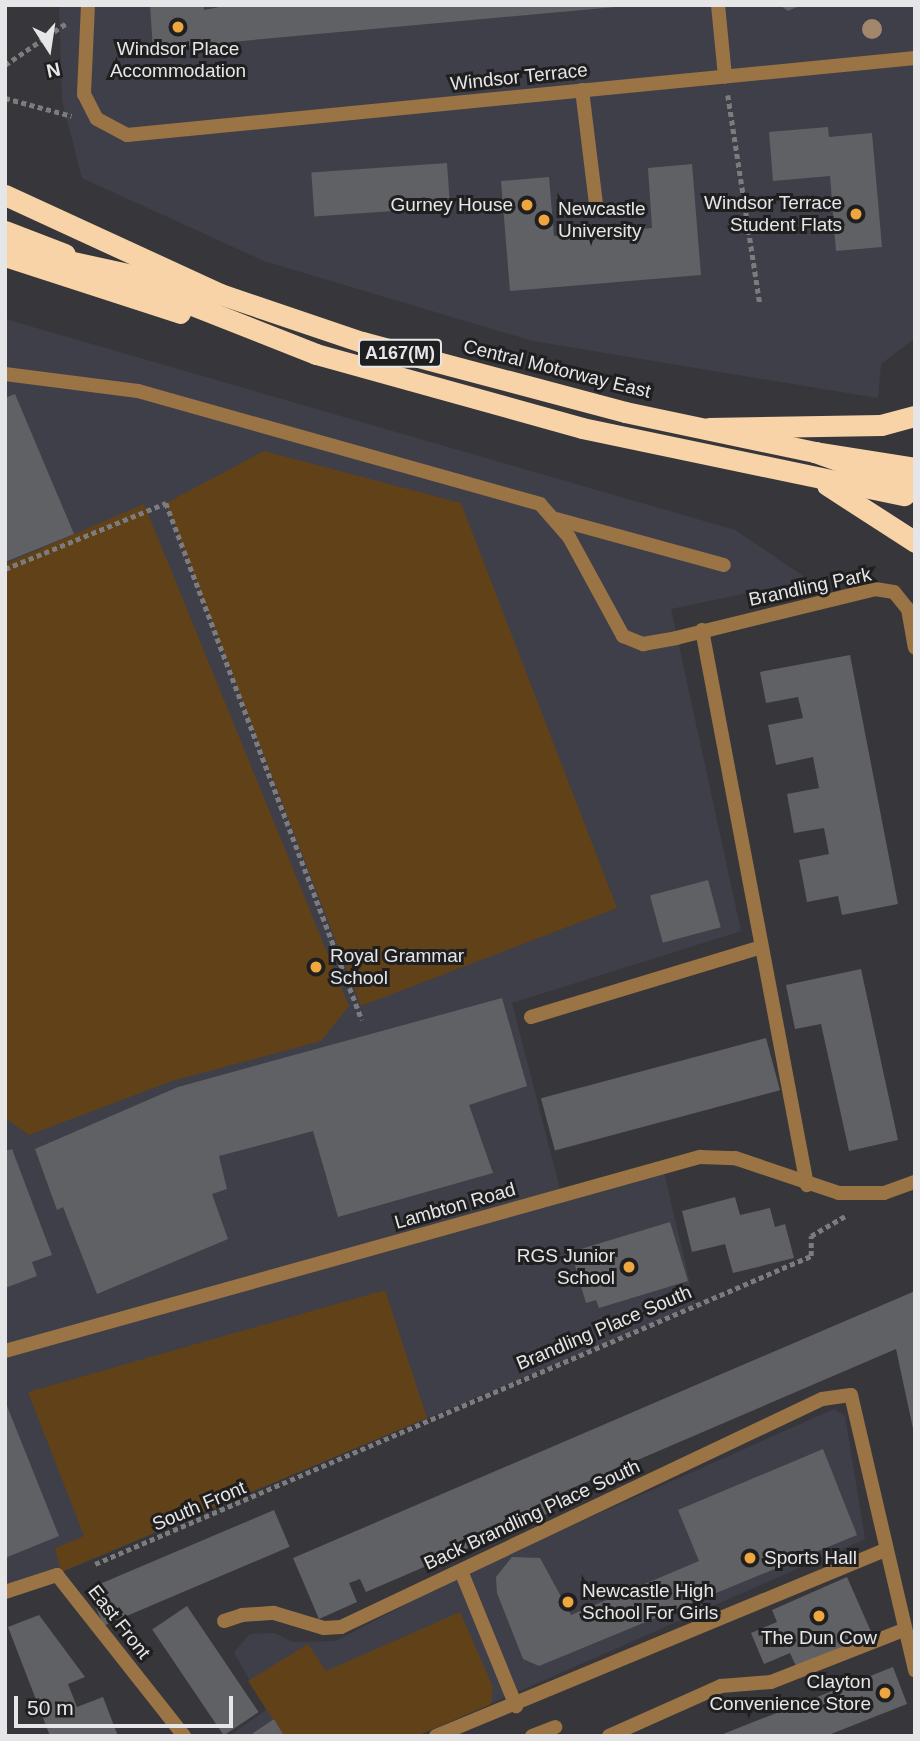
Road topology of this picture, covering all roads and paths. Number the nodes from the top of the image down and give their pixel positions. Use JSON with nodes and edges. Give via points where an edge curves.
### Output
{"nodes":[{"id":1,"x":718,"y":5,"type":"edge"},
{"id":2,"x":88,"y":10,"type":"edge"},
{"id":3,"x":915,"y":58,"type":"edge"},
{"id":4,"x":5,"y":65,"type":"edge"},
{"id":5,"x":725,"y":77,"type":"junction"},
{"id":6,"x":582,"y":90,"type":"junction"},
{"id":7,"x":5,"y":97,"type":"edge"},
{"id":8,"x":97,"y":119,"type":"junction"},
{"id":9,"x":5,"y":195,"type":"edge"},
{"id":10,"x":596,"y":204,"type":"dead end"},
{"id":11,"x":5,"y":231,"type":"edge"},
{"id":12,"x":5,"y":242,"type":"edge"},
{"id":13,"x":5,"y":256,"type":"edge"},
{"id":14,"x":220,"y":294,"type":"junction"},
{"id":15,"x":760,"y":304,"type":"dead end"},
{"id":16,"x":316,"y":354,"type":"junction"},
{"id":17,"x":5,"y":374,"type":"edge"},
{"id":18,"x":915,"y":416,"type":"edge"},
{"id":19,"x":709,"y":428,"type":"junction"},
{"id":20,"x":815,"y":452,"type":"junction"},
{"id":21,"x":915,"y":468,"type":"edge"},
{"id":22,"x":817,"y":478,"type":"junction"},
{"id":23,"x":915,"y":488,"type":"edge"},
{"id":24,"x":915,"y":497,"type":"edge"},
{"id":25,"x":556,"y":519,"type":"junction"},
{"id":26,"x":915,"y":542,"type":"edge"},
{"id":27,"x":724,"y":565,"type":"dead end"},
{"id":28,"x":5,"y":569,"type":"edge"},
{"id":29,"x":702,"y":631,"type":"junction"},
{"id":30,"x":915,"y":647,"type":"edge"},
{"id":31,"x":762,"y":947,"type":"junction"},
{"id":32,"x":531,"y":1017,"type":"dead end"},
{"id":33,"x":362,"y":1020,"type":"dead end"},
{"id":34,"x":915,"y":1182,"type":"edge"},
{"id":35,"x":807,"y":1185,"type":"junction"},
{"id":36,"x":884,"y":1193,"type":"junction"},
{"id":37,"x":5,"y":1351,"type":"edge"},
{"id":38,"x":314,"y":1473,"type":"joint"},
{"id":39,"x":883,"y":1551,"type":"junction"},
{"id":40,"x":95,"y":1564,"type":"dead end"},
{"id":41,"x":461,"y":1571,"type":"junction"},
{"id":42,"x":5,"y":1592,"type":"edge"},
{"id":43,"x":224,"y":1621,"type":"dead end"},
{"id":44,"x":904,"y":1630,"type":"junction"},
{"id":45,"x":915,"y":1671,"type":"edge"},
{"id":46,"x":516,"y":1706,"type":"junction"},
{"id":47,"x":555,"y":1727,"type":"dead end"},
{"id":48,"x":184,"y":1736,"type":"edge"},
{"id":49,"x":436,"y":1736,"type":"edge"},
{"id":50,"x":532,"y":1736,"type":"edge"},
{"id":51,"x":609,"y":1736,"type":"edge"}],
"edges":[{"from":1,"to":5,"type":"street"},
{"from":2,"to":4,"type":"path"},
{"from":2,"to":8,"type":"street","via":[[84,94]]},
{"from":3,"to":5,"type":"street","name":"Windsor Terrace"},
{"from":5,"to":6,"type":"street","name":"Windsor Terrace"},
{"from":5,"to":15,"type":"path"},
{"from":6,"to":8,"type":"street","name":"Windsor Terrace","via":[[127,135]]},
{"from":6,"to":10,"type":"street"},
{"from":7,"to":8,"type":"path","via":[[50,113]]},
{"from":9,"to":14,"type":"highway","name":"Central Motorway East","number":"A167(M)","bridge":true},
{"from":11,"to":16,"type":"highway","number":"A167(M)"},
{"from":12,"to":14,"type":"highway","number":"A167(M)","bridge":true,"via":[[27,252]]},
{"from":13,"to":16,"type":"highway","number":"A167(M)","via":[[33,269]]},
{"from":14,"to":19,"type":"highway","name":"Central Motorway East","number":"A167(M)","via":[[362,342],[625,412]]},
{"from":16,"to":22,"type":"highway","number":"A167(M)","via":[[582,428]]},
{"from":17,"to":25,"type":"street","via":[[138,391],[540,504]]},
{"from":18,"to":19,"type":"highway","number":"A167(M)","bridge":true,"via":[[881,425]]},
{"from":19,"to":20,"type":"highway","name":"Central Motorway East","number":"A167(M)","bridge":true},
{"from":20,"to":21,"type":"highway","name":"Central Motorway East","number":"A167(M)","bridge":true},
{"from":20,"to":23,"type":"highway","number":"A167(M)","bridge":true},
{"from":22,"to":24,"type":"highway","number":"A167(M)"},
{"from":22,"to":26,"type":"highway","number":"A167(M)"},
{"from":25,"to":27,"type":"street"},
{"from":25,"to":29,"type":"street","name":"Brandling Park","via":[[623,636],[643,644]]},
{"from":28,"to":33,"type":"path","via":[[166,503]]},
{"from":29,"to":30,"type":"street","name":"Brandling Park","via":[[875,589],[894,592],[908,609]]},
{"from":29,"to":31,"type":"street"},
{"from":31,"to":32,"type":"street"},
{"from":31,"to":35,"type":"street"},
{"from":34,"to":36,"type":"street","name":"Lambton Road"},
{"from":35,"to":36,"type":"street","name":"Lambton Road","via":[[839,1193]]},
{"from":35,"to":37,"type":"street","name":"Lambton Road","via":[[735,1158],[700,1157]]},
{"from":36,"to":38,"type":"path","name":"Brandling Place South","via":[[811,1236],[811,1256],[427,1418]]},
{"from":38,"to":40,"type":"path","name":"South Front"},
{"from":39,"to":41,"type":"street","name":"Back Brandling Place South","via":[[851,1395],[822,1399]]},
{"from":39,"to":44,"type":"street"},
{"from":39,"to":46,"type":"street"},
{"from":41,"to":43,"type":"street","name":"Back Brandling Place South","via":[[341,1627],[324,1628],[274,1614]]},
{"from":41,"to":46,"type":"street"},
{"from":42,"to":48,"type":"street","name":"East Front","via":[[57,1575]]},
{"from":44,"to":45,"type":"street"},
{"from":44,"to":51,"type":"street","via":[[771,1682],[721,1686]]},
{"from":46,"to":49,"type":"street"},
{"from":47,"to":50,"type":"street"}]}
